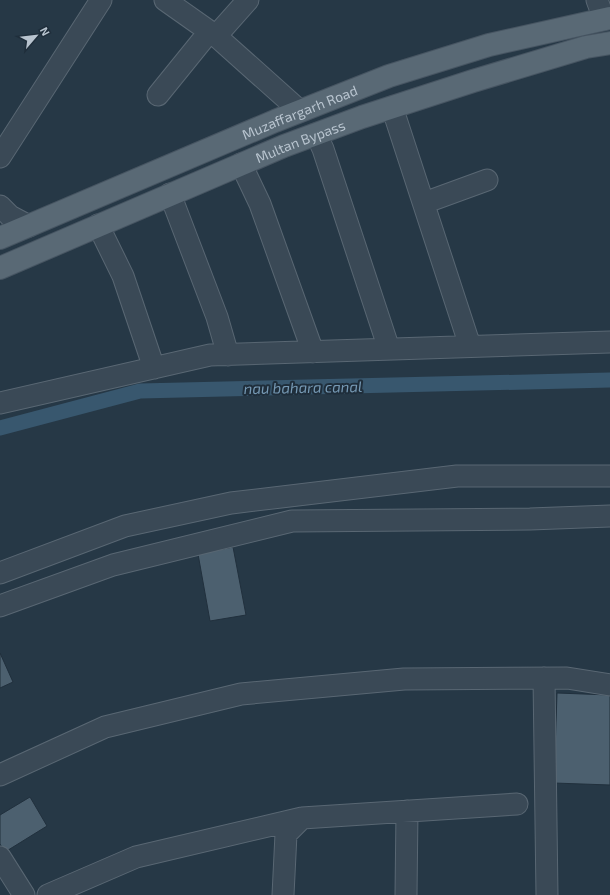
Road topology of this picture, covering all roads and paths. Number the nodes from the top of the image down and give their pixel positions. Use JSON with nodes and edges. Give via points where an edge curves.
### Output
{"nodes":[{"id":1,"x":101,"y":0,"type":"edge"},
{"id":2,"x":165,"y":0,"type":"edge"},
{"id":3,"x":248,"y":0,"type":"edge"},
{"id":4,"x":604,"y":12,"type":"edge"},
{"id":5,"x":212,"y":34,"type":"junction"},
{"id":6,"x":610,"y":43,"type":"edge"},
{"id":7,"x":158,"y":95,"type":"dead end"},
{"id":8,"x":392,"y":107,"type":"junction"},
{"id":9,"x":300,"y":112,"type":"junction"},
{"id":10,"x":275,"y":121,"type":"junction"},
{"id":11,"x":316,"y":134,"type":"junction"},
{"id":12,"x":284,"y":146,"type":"junction"},
{"id":13,"x":0,"y":157,"type":"edge"},
{"id":14,"x":241,"y":164,"type":"junction"},
{"id":15,"x":487,"y":180,"type":"dead end"},
{"id":16,"x":170,"y":194,"type":"junction"},
{"id":17,"x":424,"y":203,"type":"junction"},
{"id":18,"x":0,"y":206,"type":"edge"},
{"id":19,"x":98,"y":225,"type":"junction"},
{"id":20,"x":29,"y":226,"type":"junction"},
{"id":21,"x":0,"y":238,"type":"edge"},
{"id":22,"x":0,"y":268,"type":"edge"},
{"id":23,"x":610,"y":342,"type":"edge"},
{"id":24,"x":470,"y":346,"type":"junction"},
{"id":25,"x":389,"y":349,"type":"junction"},
{"id":26,"x":313,"y":352,"type":"junction"},
{"id":27,"x":228,"y":355,"type":"junction"},
{"id":28,"x":154,"y":368,"type":"junction"},
{"id":29,"x":0,"y":403,"type":"edge"},
{"id":30,"x":610,"y":476,"type":"edge"},
{"id":31,"x":610,"y":516,"type":"edge"},
{"id":32,"x":0,"y":573,"type":"edge"},
{"id":33,"x":0,"y":606,"type":"edge"},
{"id":34,"x":544,"y":678,"type":"junction"},
{"id":35,"x":610,"y":685,"type":"edge"},
{"id":36,"x":0,"y":775,"type":"edge"},
{"id":37,"x":517,"y":804,"type":"dead end"},
{"id":38,"x":407,"y":811,"type":"junction"},
{"id":39,"x":302,"y":818,"type":"junction"},
{"id":40,"x":0,"y":857,"type":"edge"},
{"id":41,"x":24,"y":895,"type":"edge"},
{"id":42,"x":48,"y":895,"type":"edge"},
{"id":43,"x":283,"y":895,"type":"edge"},
{"id":44,"x":406,"y":895,"type":"edge"},
{"id":45,"x":547,"y":895,"type":"edge"}],
"edges":[{"from":1,"to":13,"type":"street"},
{"from":2,"to":5,"type":"street"},
{"from":3,"to":5,"type":"street"},
{"from":4,"to":9,"type":"main road","name":"Muzaffargarh Road","via":[[389,76]]},
{"from":5,"to":7,"type":"street"},
{"from":5,"to":9,"type":"street"},
{"from":6,"to":8,"type":"main road","name":"Multan Bypass","via":[[586,47]]},
{"from":8,"to":11,"type":"main road","name":"Multan Bypass"},
{"from":8,"to":17,"type":"street"},
{"from":9,"to":10,"type":"main road","name":"Muzaffargarh Road"},
{"from":10,"to":12,"type":"main road"},
{"from":10,"to":20,"type":"main road","name":"Muzaffargarh Road"},
{"from":11,"to":12,"type":"main road","name":"Multan Bypass"},
{"from":11,"to":25,"type":"street","via":[[326,157]]},
{"from":12,"to":14,"type":"main road","name":"Multan Bypass"},
{"from":14,"to":16,"type":"main road","name":"Multan Bypass"},
{"from":14,"to":26,"type":"street","via":[[260,204]]},
{"from":15,"to":17,"type":"street"},
{"from":16,"to":19,"type":"main road","name":"Multan Bypass"},
{"from":16,"to":27,"type":"street","via":[[217,317]]},
{"from":17,"to":24,"type":"street"},
{"from":18,"to":20,"type":"street","via":[[10,216]]},
{"from":19,"to":22,"type":"main road","name":"Multan Bypass"},
{"from":19,"to":28,"type":"street","via":[[123,276]]},
{"from":20,"to":21,"type":"main road","name":"Muzaffargarh Road"},
{"from":23,"to":24,"type":"street"},
{"from":24,"to":25,"type":"street"},
{"from":25,"to":26,"type":"street"},
{"from":26,"to":27,"type":"street"},
{"from":27,"to":28,"type":"street","via":[[210,355]]},
{"from":28,"to":29,"type":"street"},
{"from":30,"to":32,"type":"street","via":[[457,476],[231,503],[125,526]]},
{"from":31,"to":33,"type":"street","via":[[292,521],[113,565]]},
{"from":34,"to":35,"type":"street","via":[[567,678]]},
{"from":34,"to":36,"type":"street","via":[[404,679],[241,694],[105,727]]},
{"from":34,"to":45,"type":"street"},
{"from":37,"to":38,"type":"street"},
{"from":38,"to":39,"type":"street"},
{"from":38,"to":44,"type":"street"},
{"from":39,"to":42,"type":"street","via":[[136,857]]},
{"from":39,"to":43,"type":"street","via":[[286,834]]},
{"from":40,"to":41,"type":"street"}]}
